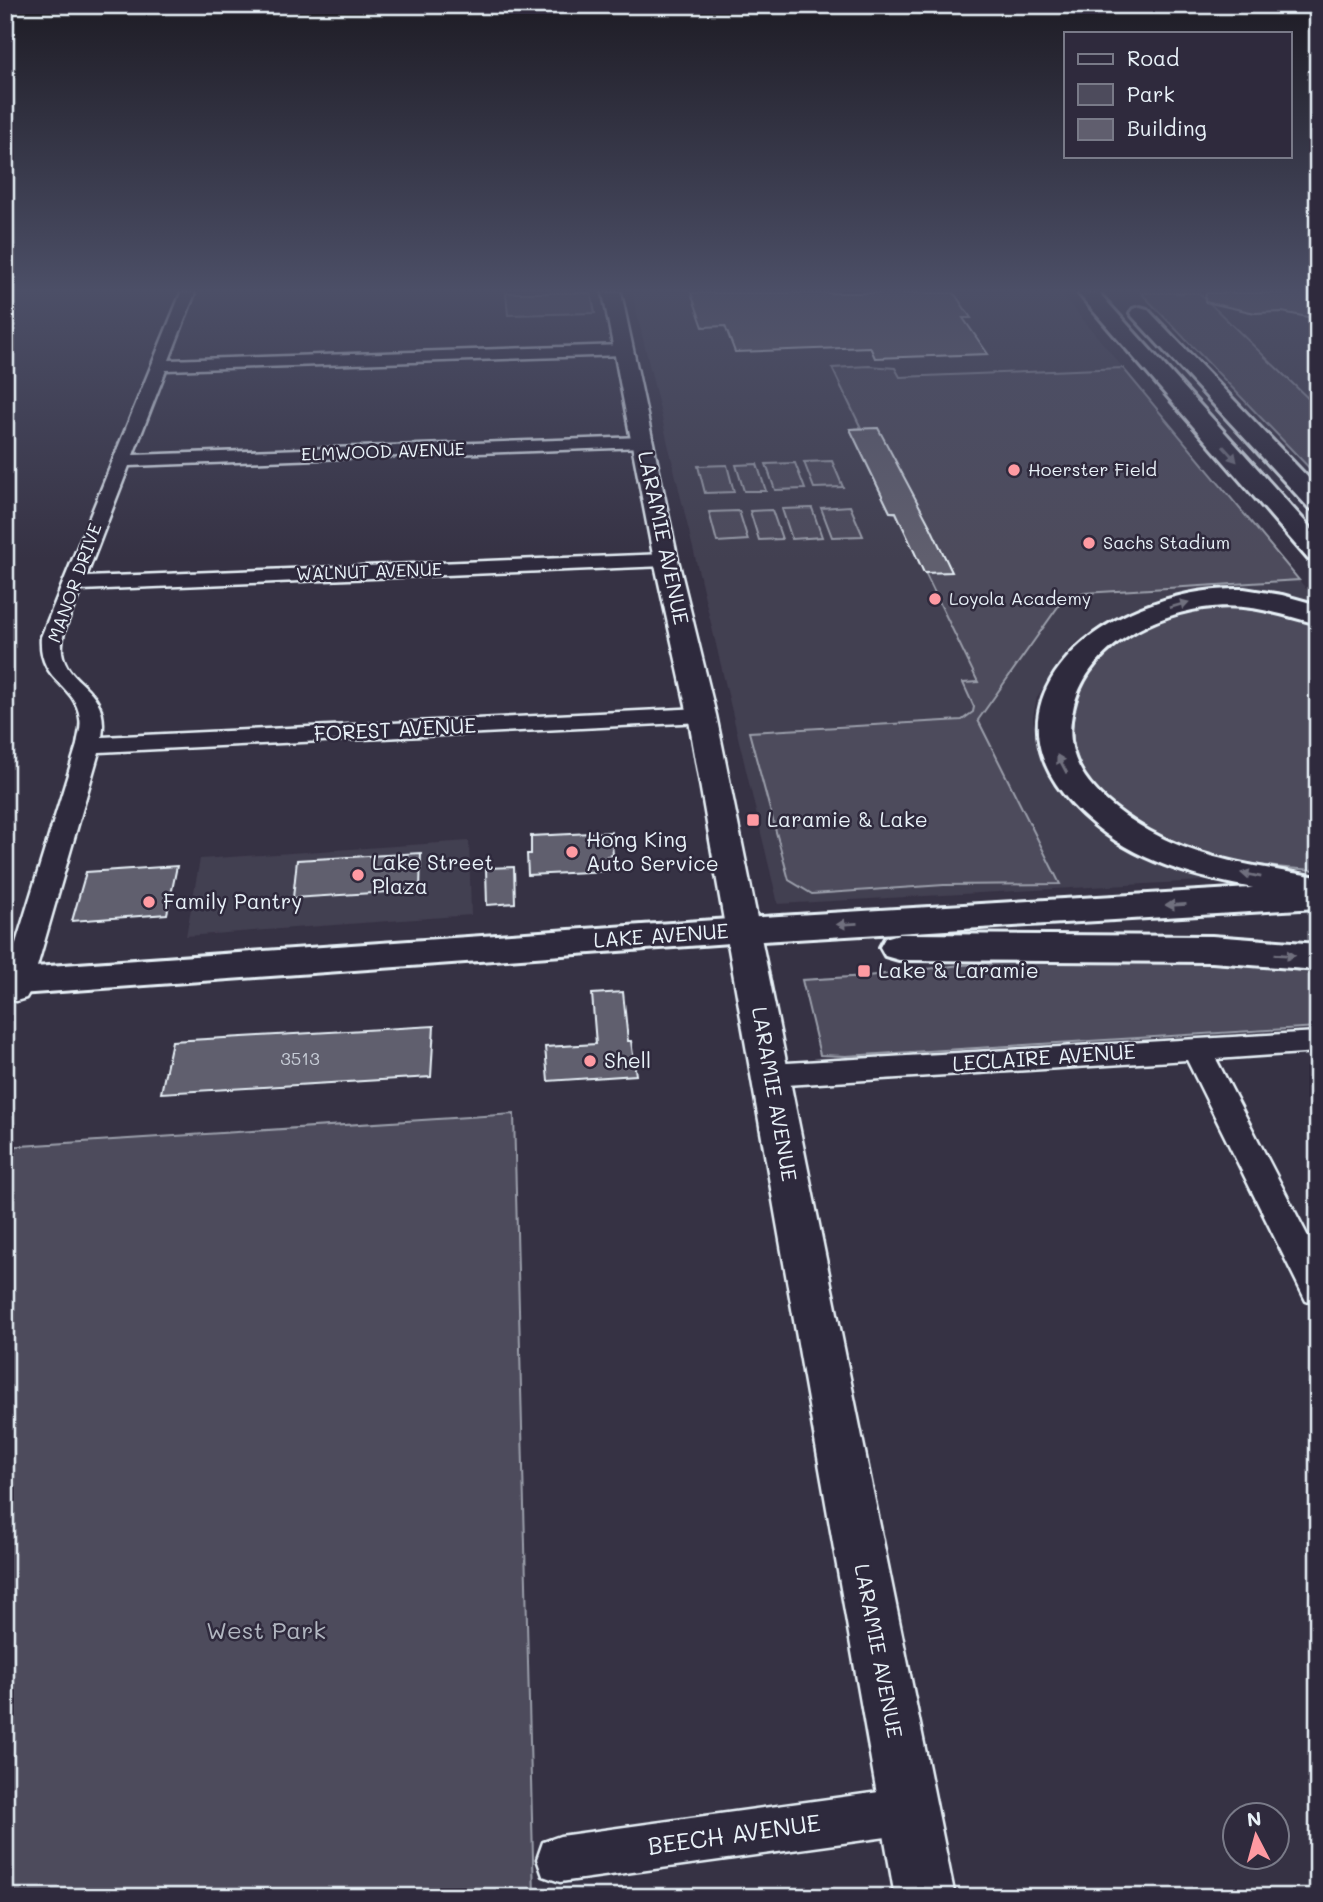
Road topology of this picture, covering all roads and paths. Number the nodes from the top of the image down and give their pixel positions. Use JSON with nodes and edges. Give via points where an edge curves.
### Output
{"nodes":[{"id":1,"x":154,"y":382,"type":"edge"},
{"id":2,"x":631,"y":382,"type":"edge"},
{"id":3,"x":1167,"y":382,"type":"edge"},
{"id":4,"x":1204,"y":382,"type":"edge"},
{"id":5,"x":643,"y":442,"type":"junction"},
{"id":6,"x":123,"y":461,"type":"junction"},
{"id":7,"x":1318,"y":503,"type":"edge"},
{"id":8,"x":1318,"y":553,"type":"edge"},
{"id":9,"x":666,"y":560,"type":"junction"},
{"id":10,"x":72,"y":584,"type":"junction"},
{"id":11,"x":1318,"y":615,"type":"edge"},
{"id":12,"x":702,"y":715,"type":"junction"},
{"id":13,"x":89,"y":745,"type":"junction"},
{"id":14,"x":1318,"y":889,"type":"edge"},
{"id":15,"x":1318,"y":896,"type":"edge"},
{"id":16,"x":1318,"y":923,"type":"edge"},
{"id":17,"x":746,"y":943,"type":"junction"},
{"id":18,"x":899,"y":947,"type":"junction"},
{"id":19,"x":1318,"y":957,"type":"edge"},
{"id":20,"x":11,"y":986,"type":"edge"},
{"id":21,"x":1318,"y":1042,"type":"edge"},
{"id":22,"x":1196,"y":1048,"type":"junction"},
{"id":23,"x":770,"y":1075,"type":"junction"},
{"id":24,"x":1318,"y":1291,"type":"edge"},
{"id":25,"x":908,"y":1811,"type":"junction"},
{"id":26,"x":560,"y":1859,"type":"dead end"},
{"id":27,"x":925,"y":1897,"type":"edge"}],
"edges":[{"from":1,"to":6,"type":"street","name":"MANOR DRIVE"},
{"from":2,"to":5,"type":"street","name":"LARAMIE AVENUE"},
{"from":3,"to":8,"type":"main road","one_way":true},
{"from":4,"to":7,"type":"main road"},
{"from":5,"to":6,"type":"street","name":"ELMWOOD AVENUE"},
{"from":5,"to":9,"type":"street","name":"LARAMIE AVENUE"},
{"from":6,"to":10,"type":"street","name":"MANOR DRIVE"},
{"from":9,"to":10,"type":"street","name":"WALNUT AVENUE"},
{"from":9,"to":12,"type":"street","name":"LARAMIE AVENUE"},
{"from":10,"to":13,"type":"street","name":"MANOR DRIVE","via":[[50,649],[56,668],[80,690],[87,704],[92,718]]},
{"from":14,"to":11,"type":"main road","one_way":true,"via":[[1194,861],[1154,848],[1125,831],[1081,794],[1054,750],[1051,728],[1056,705],[1078,662],[1091,648],[1167,608],[1219,598],[1273,601]]},
{"from":12,"to":13,"type":"street","name":"FOREST AVENUE"},
{"from":12,"to":17,"type":"street","name":"LARAMIE AVENUE"},
{"from":13,"to":20,"type":"street","name":"MANOR DRIVE"},
{"from":15,"to":17,"type":"main road","name":"LAKE AVENUE","one_way":true},
{"from":16,"to":18,"type":"main road","name":"LAKE AVENUE"},
{"from":17,"to":18,"type":"main road","name":"LAKE AVENUE"},
{"from":17,"to":20,"type":"main road","name":"LAKE AVENUE","via":[[62,992]]},
{"from":17,"to":23,"type":"street","name":"LARAMIE AVENUE"},
{"from":18,"to":19,"type":"main road","one_way":true,"via":[[1177,948]]},
{"from":21,"to":22,"type":"street","name":"LECLAIRE AVENUE"},
{"from":22,"to":23,"type":"street","name":"LECLAIRE AVENUE"},
{"from":22,"to":24,"type":"street"},
{"from":23,"to":25,"type":"street","name":"LARAMIE AVENUE"},
{"from":25,"to":26,"type":"street","name":"BEECH AVENUE"},
{"from":25,"to":27,"type":"street","name":"LARAMIE AVENUE"}]}
